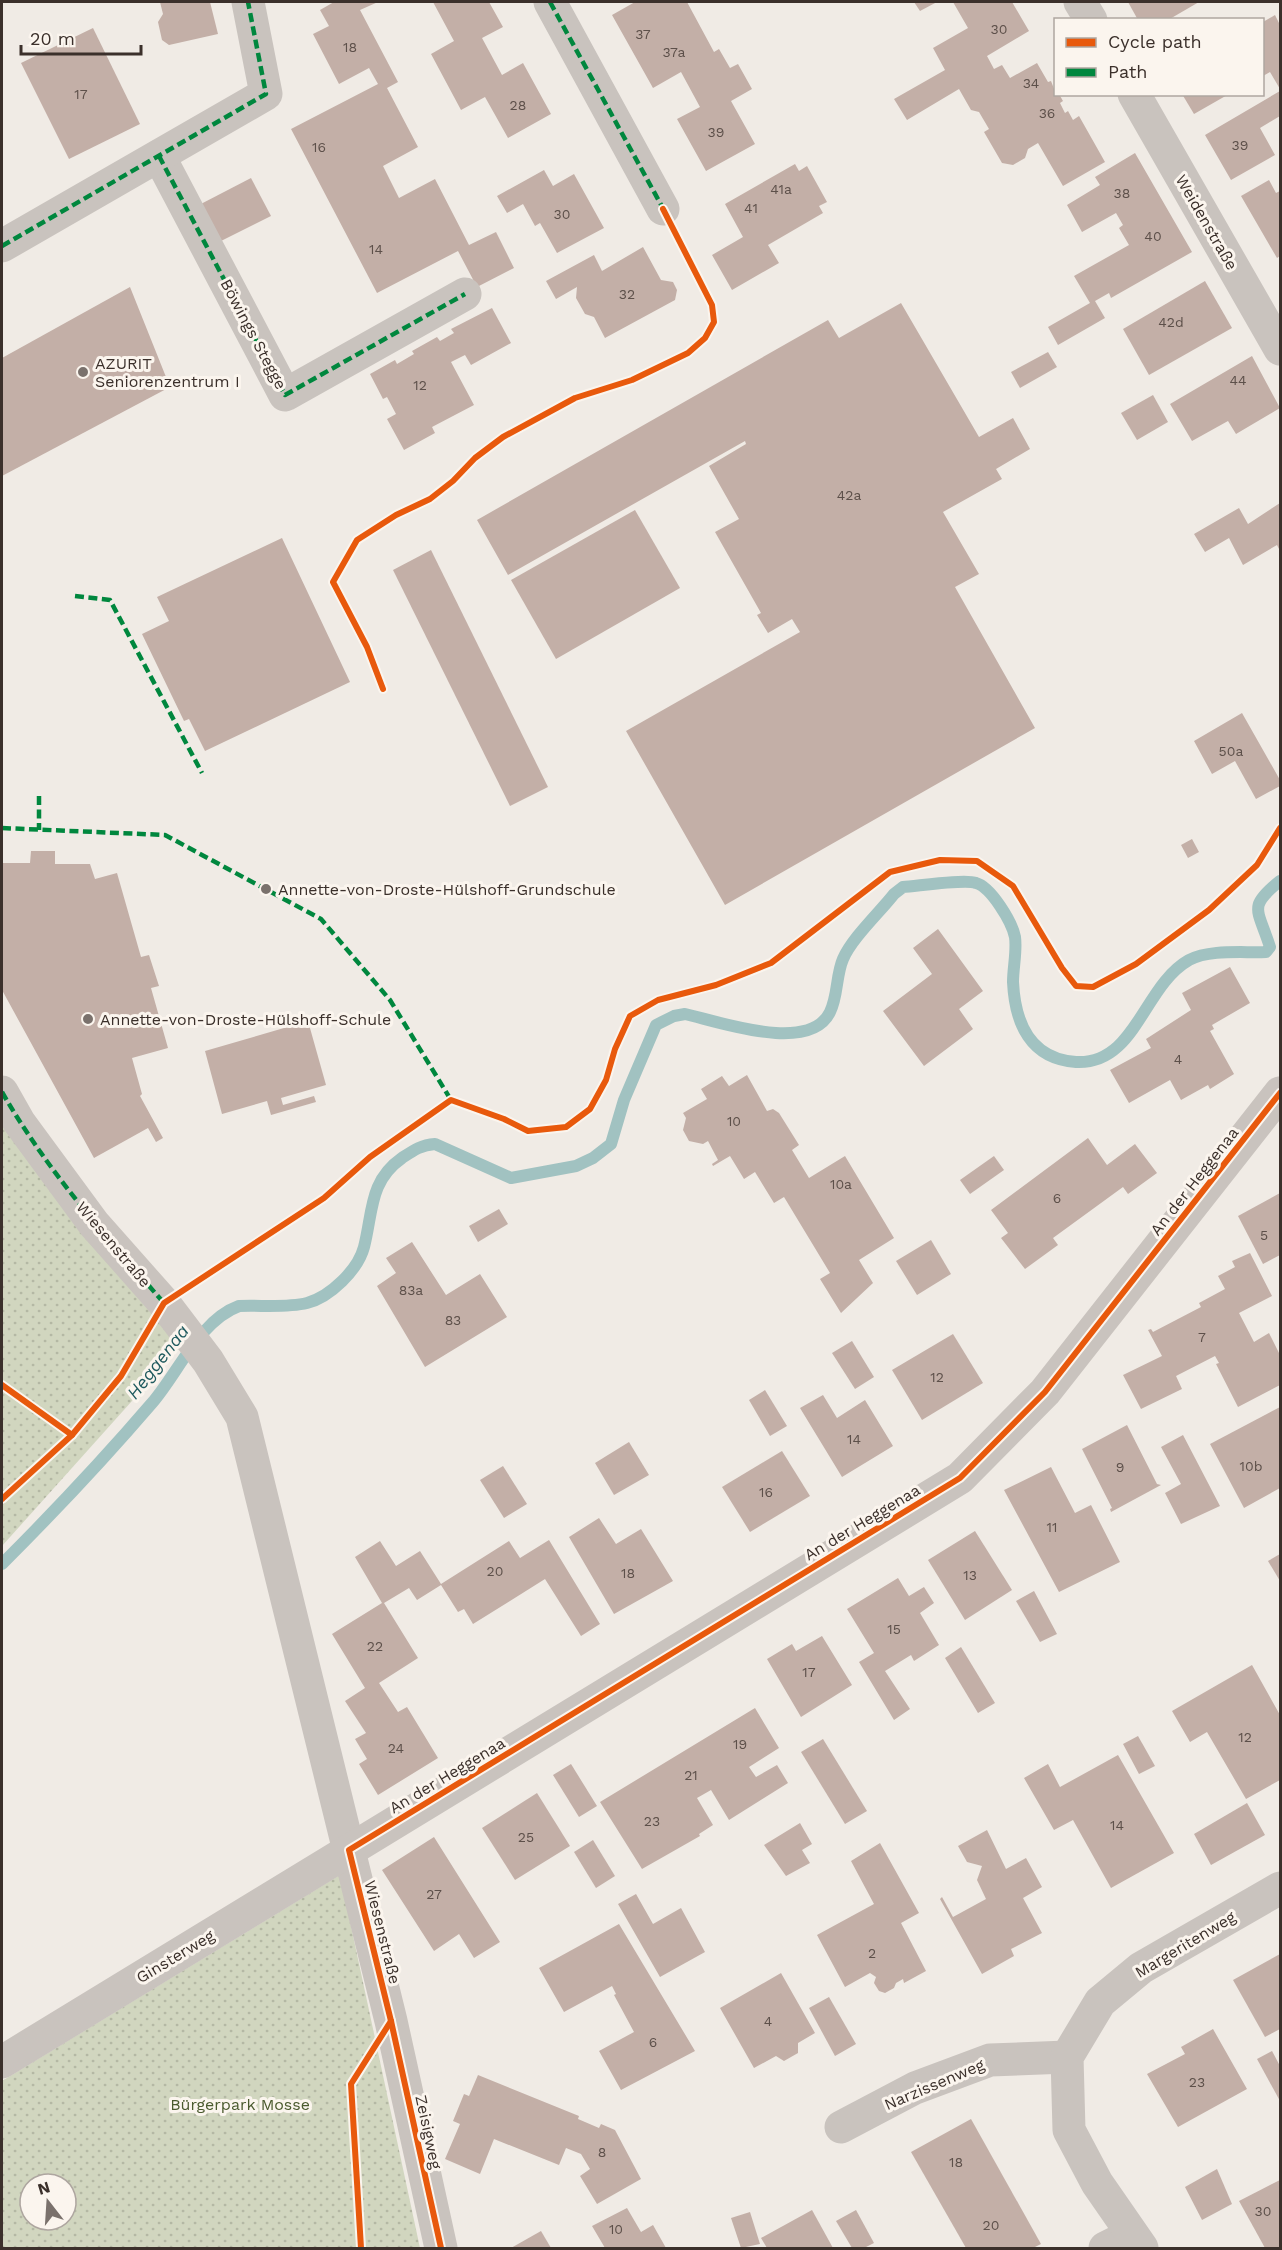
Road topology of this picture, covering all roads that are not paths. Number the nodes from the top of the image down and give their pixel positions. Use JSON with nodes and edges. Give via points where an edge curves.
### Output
{"nodes":[{"id":1,"x":248,"y":2,"type":"edge"},
{"id":2,"x":550,"y":2,"type":"edge"},
{"id":3,"x":1080,"y":2,"type":"edge"},
{"id":4,"x":1090,"y":18,"type":"edge"},
{"id":5,"x":1135,"y":96,"type":"edge"},
{"id":6,"x":159,"y":156,"type":"junction"},
{"id":7,"x":663,"y":209,"type":"dead end"},
{"id":8,"x":2,"y":246,"type":"edge"},
{"id":9,"x":465,"y":294,"type":"dead end"},
{"id":10,"x":1281,"y":350,"type":"edge"},
{"id":11,"x":2,"y":1092,"type":"edge"},
{"id":12,"x":1281,"y":1093,"type":"edge"},
{"id":13,"x":349,"y":1850,"type":"junction"},
{"id":14,"x":1281,"y":1888,"type":"edge"},
{"id":15,"x":391,"y":2021,"type":"joint"},
{"id":16,"x":1067,"y":2057,"type":"junction"},
{"id":17,"x":2,"y":2062,"type":"edge"},
{"id":18,"x":841,"y":2127,"type":"dead end"},
{"id":19,"x":1126,"y":2244,"type":"edge"},
{"id":20,"x":441,"y":2248,"type":"edge"}],
"edges":[{"from":1,"to":6,"type":"street","via":[[266,94]]},
{"from":2,"to":7,"type":"street"},
{"from":3,"to":4,"type":"street"},
{"from":5,"to":10,"type":"street","name":"Weidenstraße"},
{"from":6,"to":8,"type":"street"},
{"from":6,"to":9,"type":"street","name":"Böwings Stegge","via":[[285,395]]},
{"from":11,"to":13,"type":"street","name":"Wiesenstraße","via":[[19,1122],[94,1224],[164,1303],[208,1361],[243,1417]]},
{"from":12,"to":13,"type":"street","name":"An der Heggenaa","via":[[1045,1392],[960,1478]]},
{"from":13,"to":15,"type":"street","name":"Wiesenstraße"},
{"from":13,"to":17,"type":"street","name":"Ginsterweg"},
{"from":14,"to":16,"type":"street","name":"Margeritenweg","via":[[1141,1968],[1100,2002]]},
{"from":15,"to":20,"type":"street","name":"Zeisigweg"},
{"from":16,"to":18,"type":"street","name":"Narzissenweg","via":[[990,2060],[915,2088]]},
{"from":16,"to":19,"type":"street","via":[[1070,2130]]}]}
